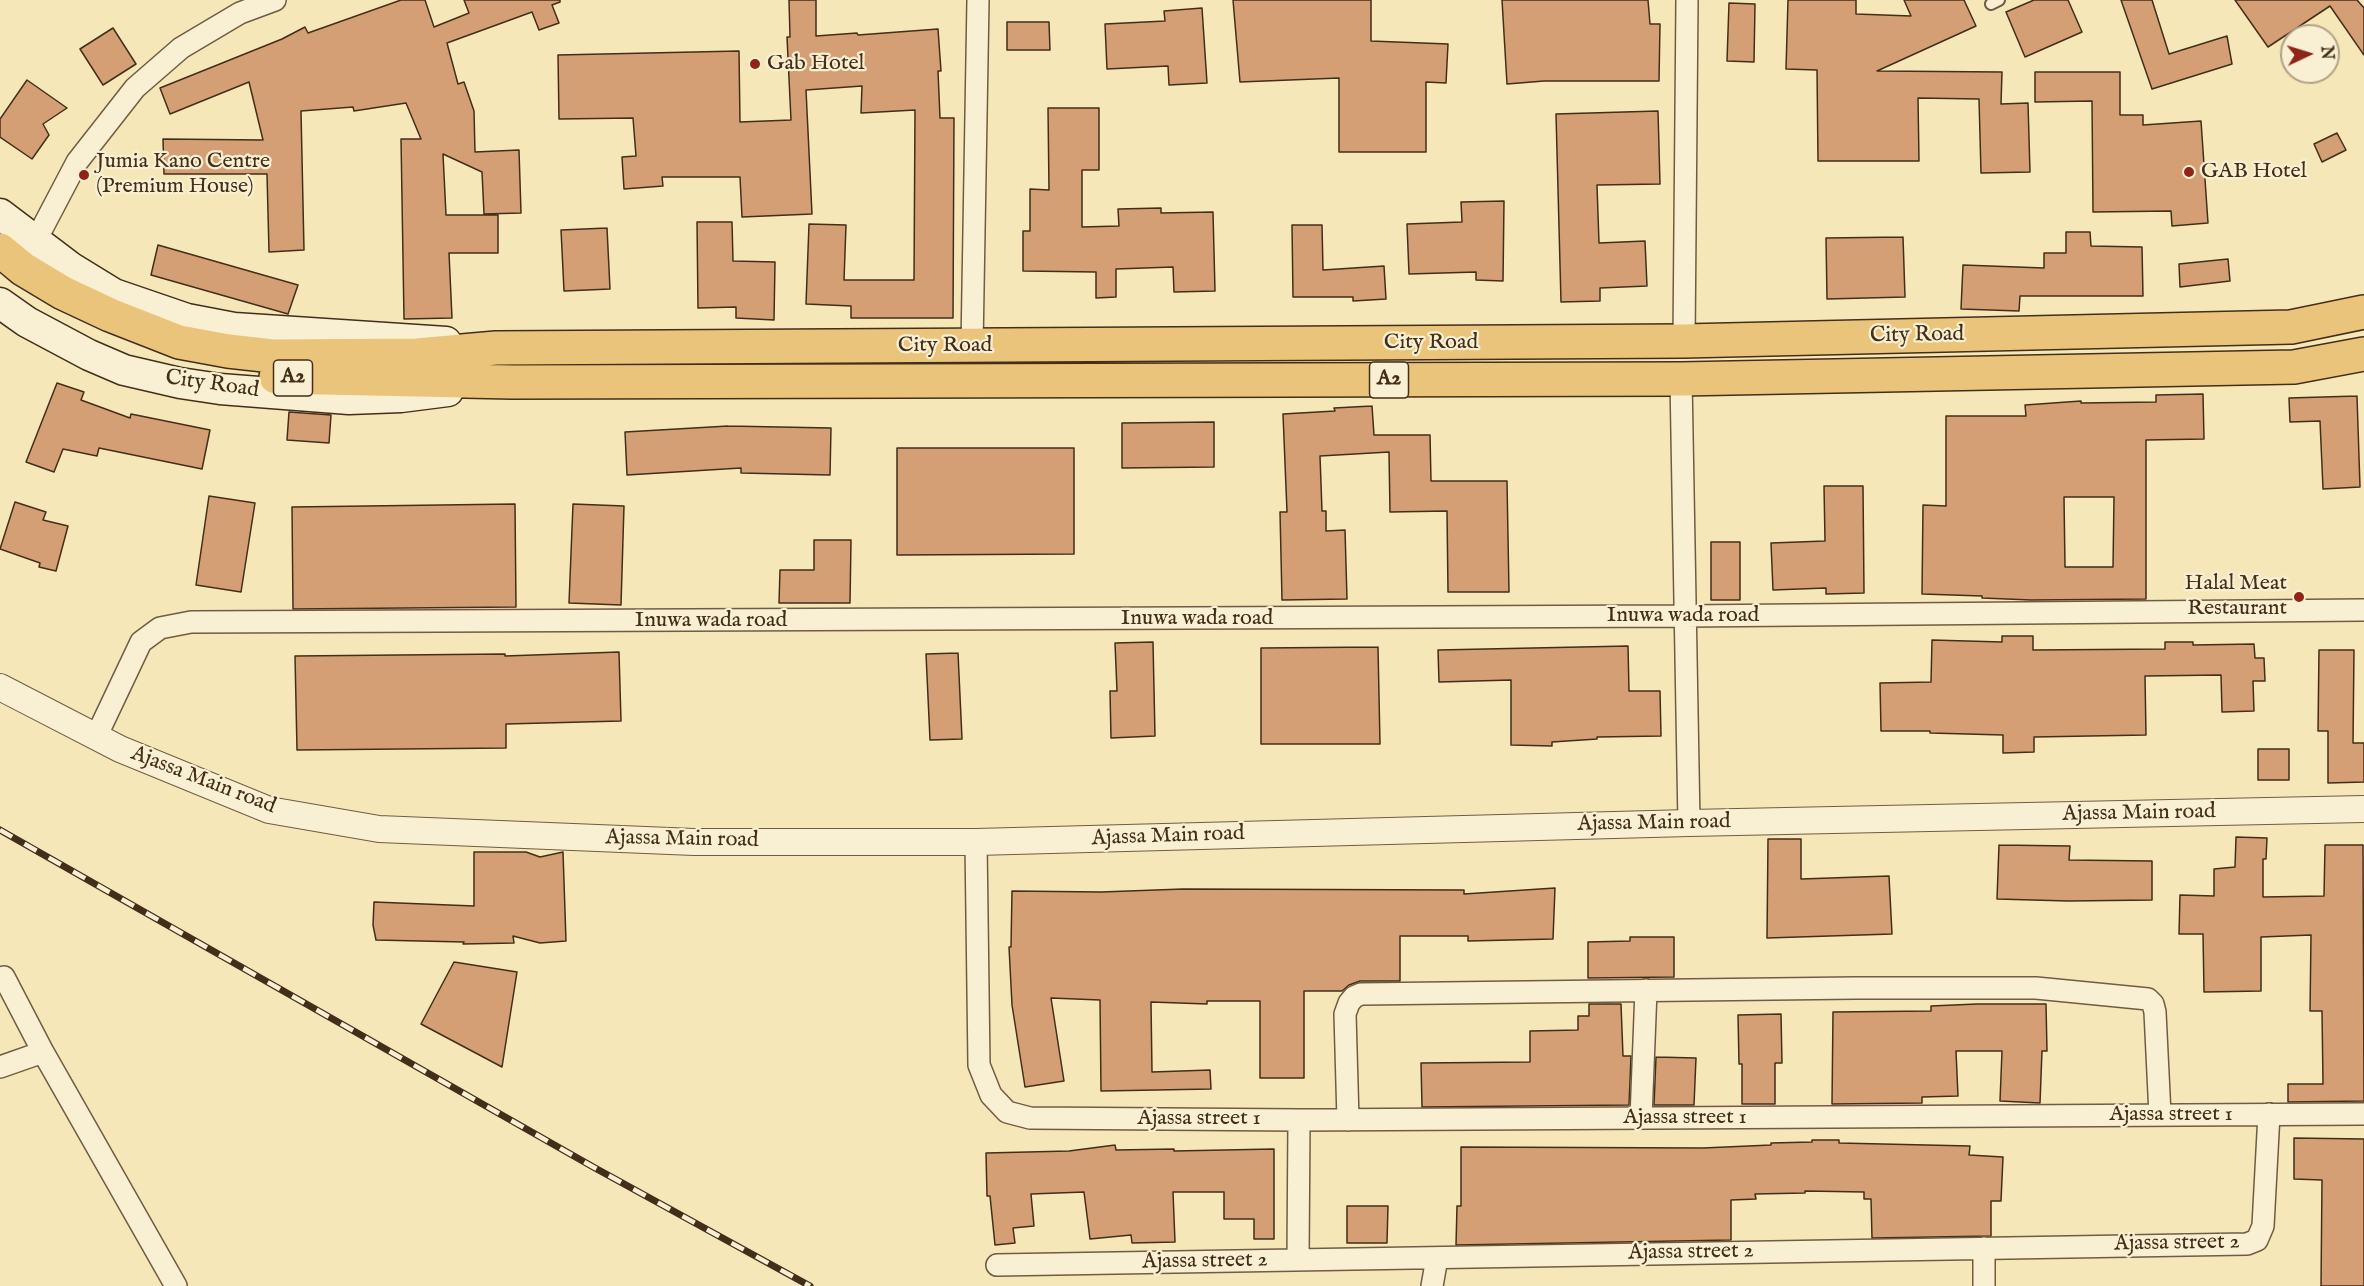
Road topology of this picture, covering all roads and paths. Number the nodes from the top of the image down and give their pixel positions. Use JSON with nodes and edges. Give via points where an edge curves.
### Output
{"nodes":[{"id":1,"x":275,"y":0,"type":"edge"},
{"id":2,"x":978,"y":0,"type":"edge"},
{"id":3,"x":1687,"y":0,"type":"edge"},
{"id":4,"x":0,"y":214,"type":"edge"},
{"id":5,"x":35,"y":242,"type":"junction"},
{"id":6,"x":0,"y":250,"type":"edge"},
{"id":7,"x":0,"y":272,"type":"edge"},
{"id":8,"x":0,"y":303,"type":"edge"},
{"id":9,"x":2364,"y":312,"type":"edge"},
{"id":10,"x":1684,"y":341,"type":"junction"},
{"id":11,"x":972,"y":346,"type":"junction"},
{"id":12,"x":496,"y":348,"type":"junction"},
{"id":13,"x":177,"y":351,"type":"junction"},
{"id":14,"x":2364,"y":354,"type":"edge"},
{"id":15,"x":415,"y":367,"type":"junction"},
{"id":16,"x":1682,"y":379,"type":"junction"},
{"id":17,"x":512,"y":382,"type":"junction"},
{"id":18,"x":2364,"y":610,"type":"edge"},
{"id":19,"x":1684,"y":616,"type":"junction"},
{"id":20,"x":0,"y":687,"type":"edge"},
{"id":21,"x":96,"y":736,"type":"junction"},
{"id":22,"x":2364,"y":809,"type":"edge"},
{"id":23,"x":1689,"y":823,"type":"junction"},
{"id":24,"x":976,"y":843,"type":"junction"},
{"id":25,"x":4,"y":977,"type":"dead end"},
{"id":26,"x":1646,"y":990,"type":"junction"},
{"id":27,"x":43,"y":1052,"type":"junction"},
{"id":28,"x":0,"y":1067,"type":"edge"},
{"id":29,"x":2269,"y":1114,"type":"junction"},
{"id":30,"x":2364,"y":1114,"type":"edge"},
{"id":31,"x":2160,"y":1115,"type":"junction"},
{"id":32,"x":1641,"y":1118,"type":"junction"},
{"id":33,"x":1299,"y":1120,"type":"junction"},
{"id":34,"x":1348,"y":1120,"type":"junction"},
{"id":35,"x":1984,"y":1248,"type":"junction"},
{"id":36,"x":1437,"y":1258,"type":"junction"},
{"id":37,"x":1298,"y":1260,"type":"junction"},
{"id":38,"x":997,"y":1265,"type":"dead end"},
{"id":39,"x":176,"y":1286,"type":"edge"},
{"id":40,"x":1432,"y":1286,"type":"edge"},
{"id":41,"x":1984,"y":1286,"type":"edge"}],
"edges":[{"from":1,"to":5,"type":"street","via":[[240,13],[181,48],[135,88],[77,162]]},
{"from":2,"to":11,"type":"street"},
{"from":3,"to":10,"type":"street"},
{"from":4,"to":5,"type":"main road","name":"City Road","number":"A2"},
{"from":5,"to":12,"type":"main road","name":"City Road","number":"A2","via":[[114,294],[187,319],[234,328]]},
{"from":6,"to":13,"type":"highway","number":"A2","via":[[63,293]]},
{"from":7,"to":13,"type":"highway","number":"A2","via":[[70,320],[121,343]]},
{"from":8,"to":17,"type":"main road","name":"City Road","number":"A2","via":[[89,355],[124,370],[180,383],[349,399],[400,397]]},
{"from":9,"to":10,"type":"highway","name":"City Road","number":"A2","via":[[2291,327]]},
{"from":10,"to":11,"type":"highway","name":"City Road","number":"A2"},
{"from":11,"to":12,"type":"highway","name":"City Road","number":"A2"},
{"from":12,"to":15,"type":"highway","name":"City Road","number":"A2"},
{"from":13,"to":15,"type":"highway","number":"A2","via":[[227,372],[282,377]]},
{"from":14,"to":16,"type":"highway","name":"City Road","number":"A2","via":[[2294,367]]},
{"from":15,"to":17,"type":"highway","name":"City Road","number":"A2"},
{"from":16,"to":17,"type":"highway","name":"City Road","number":"A2"},
{"from":16,"to":19,"type":"street"},
{"from":18,"to":19,"type":"street","name":"Inuwa wada road"},
{"from":19,"to":21,"type":"street","name":"Inuwa wada road","via":[[192,622],[160,627],[141,642]]},
{"from":19,"to":23,"type":"street"},
{"from":20,"to":21,"type":"street","name":"Ajassa Main road"},
{"from":21,"to":24,"type":"street","name":"Ajassa Main road","via":[[268,810],[379,829],[694,842]]},
{"from":22,"to":23,"type":"street","name":"Ajassa Main road"},
{"from":23,"to":24,"type":"street","name":"Ajassa Main road"},
{"from":24,"to":33,"type":"street","name":"Ajassa street 1","via":[[979,1065],[991,1095],[1007,1112],[1030,1118]]},
{"from":25,"to":27,"type":"street"},
{"from":26,"to":31,"type":"street","via":[[2036,988],[2148,999],[2156,1012]]},
{"from":26,"to":32,"type":"street"},
{"from":26,"to":34,"type":"street","via":[[1354,997],[1345,1014]]},
{"from":27,"to":28,"type":"street"},
{"from":27,"to":39,"type":"street"},
{"from":29,"to":30,"type":"street","name":"Ajassa street 1"},
{"from":29,"to":31,"type":"street","name":"Ajassa street 1"},
{"from":29,"to":35,"type":"street","name":"Ajassa street 2","via":[[2263,1226],[2257,1240],[2247,1244]]},
{"from":31,"to":32,"type":"street","name":"Ajassa street 1"},
{"from":32,"to":34,"type":"street","name":"Ajassa street 1"},
{"from":33,"to":34,"type":"street","name":"Ajassa street 1"},
{"from":33,"to":37,"type":"street"},
{"from":35,"to":36,"type":"street","name":"Ajassa street 2"},
{"from":35,"to":41,"type":"street"},
{"from":36,"to":37,"type":"street","name":"Ajassa street 2"},
{"from":36,"to":40,"type":"street"},
{"from":37,"to":38,"type":"street","name":"Ajassa street 2"}]}
